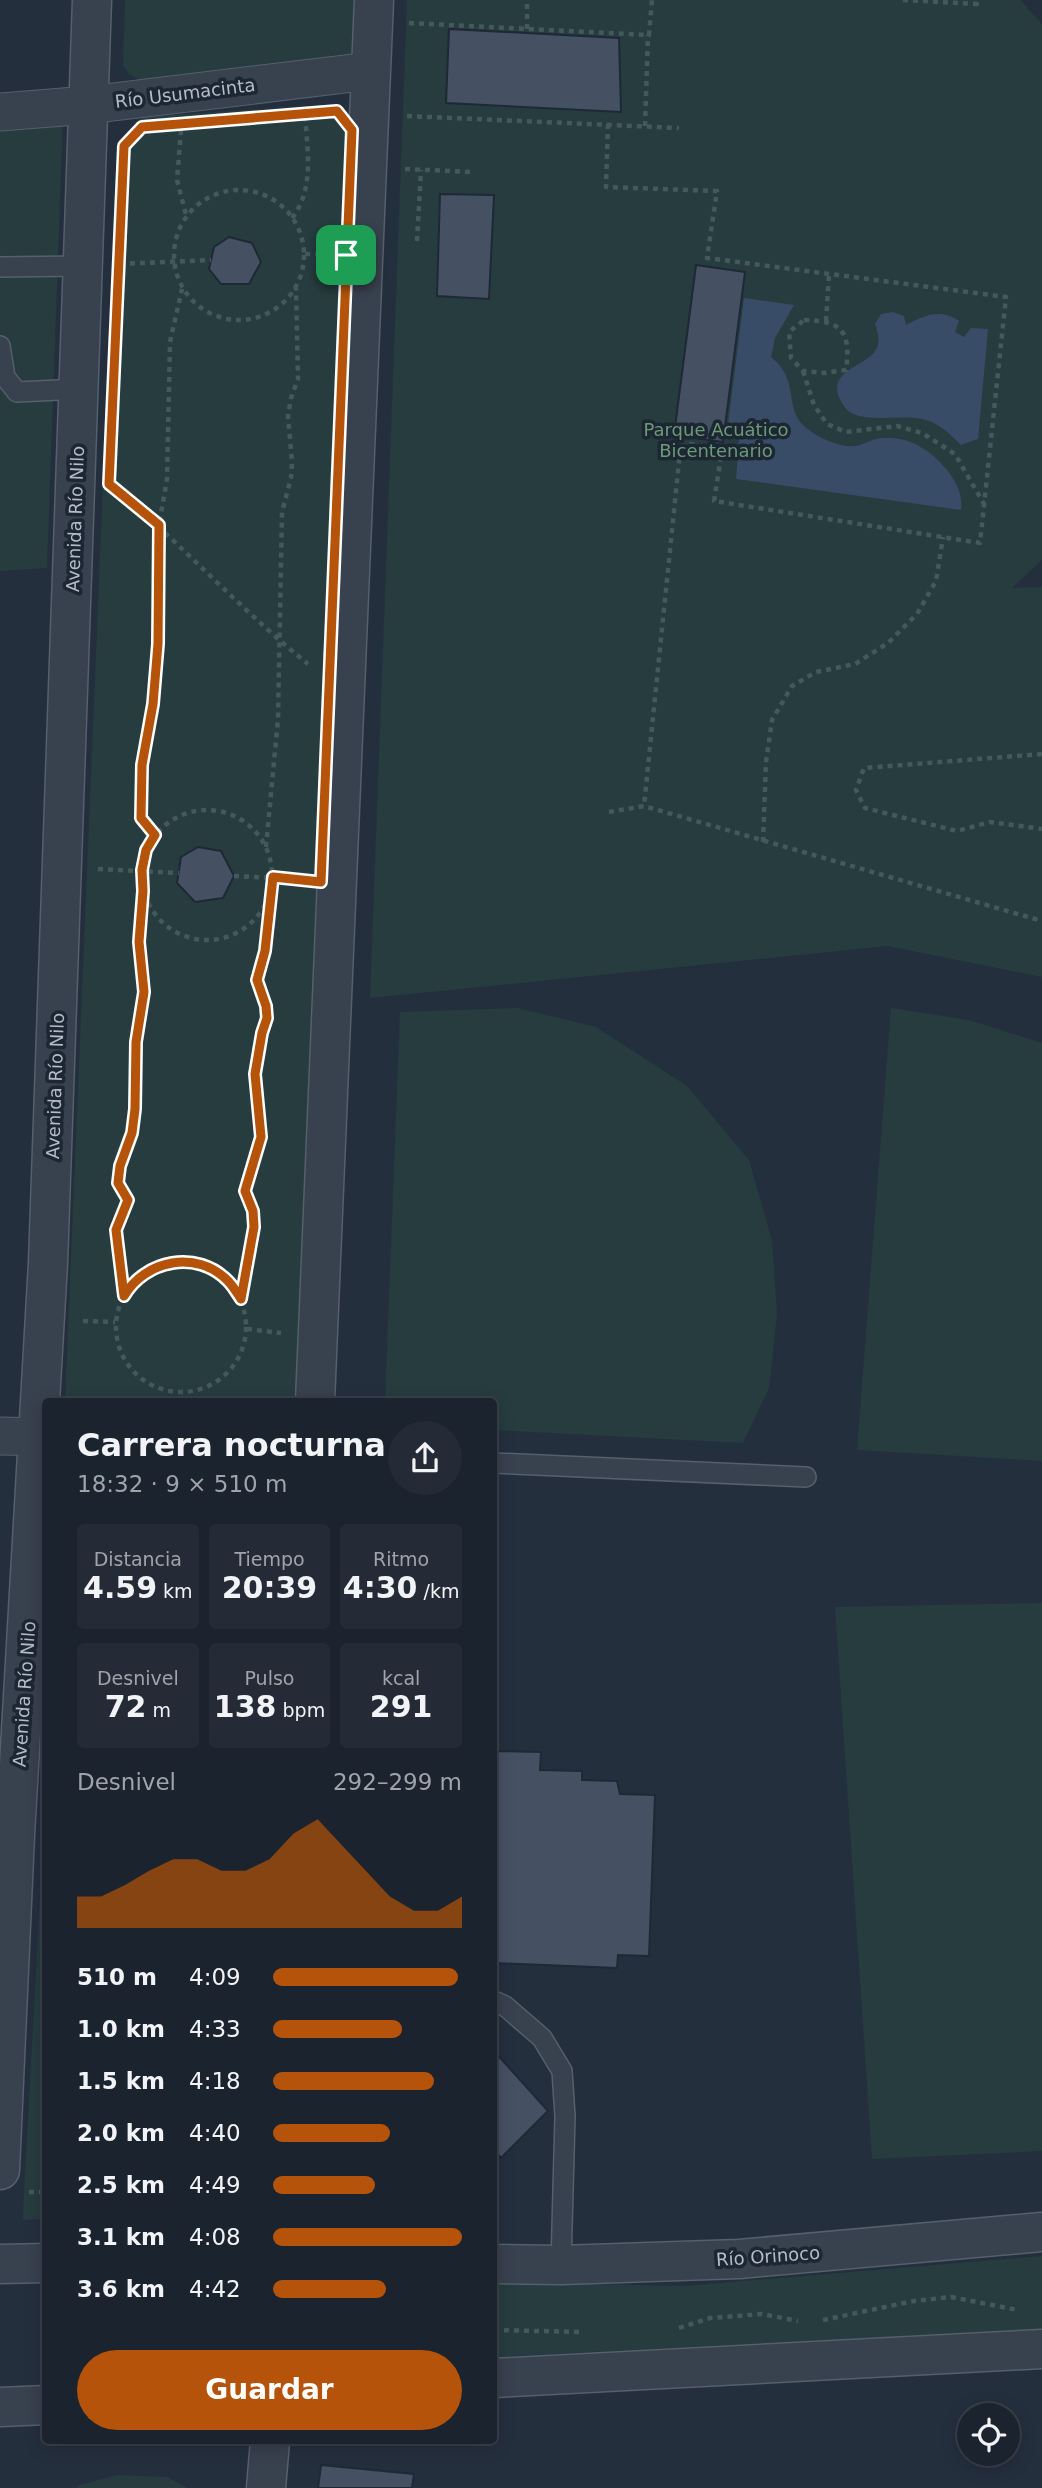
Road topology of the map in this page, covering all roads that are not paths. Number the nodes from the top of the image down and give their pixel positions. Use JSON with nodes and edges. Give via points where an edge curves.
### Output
{"nodes":[{"id":1,"x":92,"y":0,"type":"edge"},
{"id":2,"x":374,"y":0,"type":"edge"},
{"id":3,"x":370,"y":71,"type":"junction"},
{"id":4,"x":88,"y":105,"type":"junction"},
{"id":5,"x":0,"y":112,"type":"edge"},
{"id":6,"x":83,"y":266,"type":"junction"},
{"id":7,"x":0,"y":267,"type":"edge"},
{"id":8,"x":0,"y":346,"type":"edge"},
{"id":9,"x":79,"y":389,"type":"junction"},
{"id":10,"x":44,"y":1398,"type":"edge"},
{"id":11,"x":315,"y":1398,"type":"edge"},
{"id":12,"x":0,"y":1436,"type":"edge"},
{"id":13,"x":42,"y":1437,"type":"edge"},
{"id":14,"x":42,"y":1451,"type":"edge"},
{"id":15,"x":497,"y":1464,"type":"edge"},
{"id":16,"x":806,"y":1477,"type":"dead end"},
{"id":17,"x":497,"y":2002,"type":"edge"},
{"id":18,"x":12,"y":2181,"type":"edge"},
{"id":19,"x":1042,"y":2232,"type":"edge"},
{"id":20,"x":42,"y":2263,"type":"edge"},
{"id":21,"x":0,"y":2264,"type":"edge"},
{"id":22,"x":497,"y":2264,"type":"edge"},
{"id":23,"x":561,"y":2265,"type":"junction"},
{"id":24,"x":1042,"y":2349,"type":"edge"},
{"id":25,"x":497,"y":2378,"type":"edge"},
{"id":26,"x":42,"y":2404,"type":"edge"},
{"id":27,"x":0,"y":2407,"type":"edge"},
{"id":28,"x":270,"y":2444,"type":"edge"},
{"id":29,"x":266,"y":2488,"type":"edge"}],
"edges":[{"from":1,"to":4,"type":"street","name":"Avenida Río Nilo"},
{"from":2,"to":3,"type":"street"},
{"from":3,"to":4,"type":"street","name":"Río Usumacinta"},
{"from":3,"to":11,"type":"street"},
{"from":4,"to":5,"type":"street","name":"Río Usumacinta"},
{"from":4,"to":6,"type":"street","name":"Avenida Río Nilo"},
{"from":6,"to":7,"type":"lane"},
{"from":6,"to":9,"type":"street","name":"Avenida Río Nilo"},
{"from":8,"to":9,"type":"lane","via":[[5,377],[17,392]]},
{"from":9,"to":10,"type":"street","name":"Avenida Río Nilo"},
{"from":12,"to":13,"type":"street"},
{"from":14,"to":18,"type":"street","name":"Avenida Río Nilo","via":[[15,1835]]},
{"from":15,"to":16,"type":"lane"},
{"from":17,"to":23,"type":"lane","via":[[542,2038],[562,2071]]},
{"from":19,"to":23,"type":"street","name":"Río Orinoco","via":[[739,2259]]},
{"from":20,"to":21,"type":"street"},
{"from":22,"to":23,"type":"street","name":"Río Orinoco"},
{"from":24,"to":25,"type":"street"},
{"from":26,"to":27,"type":"street"},
{"from":28,"to":29,"type":"street"}]}
